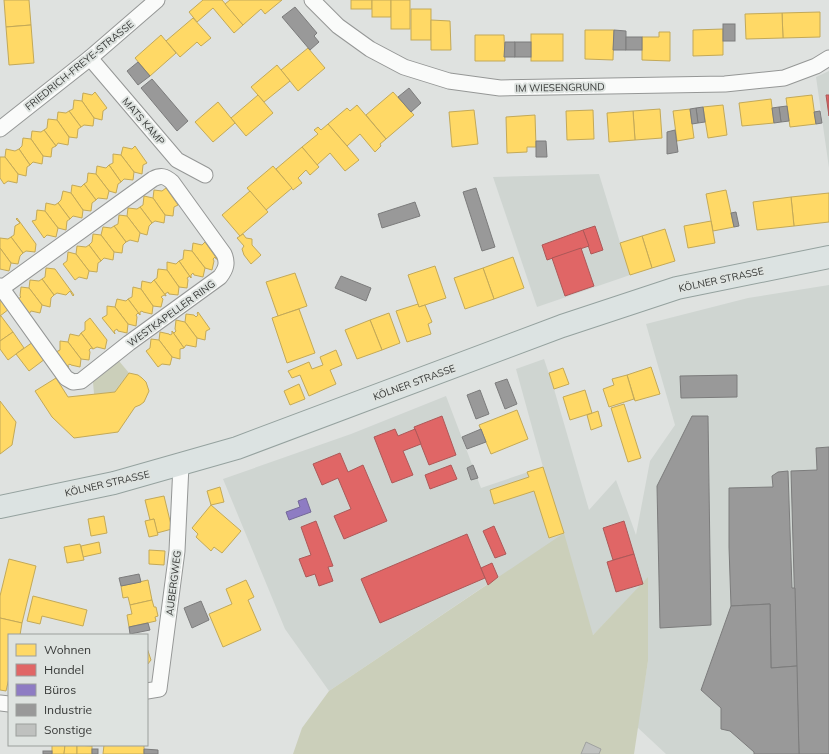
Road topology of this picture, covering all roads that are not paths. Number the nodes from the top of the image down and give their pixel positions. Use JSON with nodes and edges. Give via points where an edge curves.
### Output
{"nodes":[{"id":1,"x":157,"y":0,"type":"edge"},
{"id":2,"x":312,"y":0,"type":"edge"},
{"id":3,"x":90,"y":58,"type":"junction"},
{"id":4,"x":829,"y":58,"type":"edge"},
{"id":5,"x":0,"y":129,"type":"edge"},
{"id":6,"x":205,"y":175,"type":"dead end"},
{"id":7,"x":829,"y":258,"type":"edge"},
{"id":8,"x":1,"y":287,"type":"edge"},
{"id":9,"x":181,"y":465,"type":"junction"},
{"id":10,"x":0,"y":507,"type":"edge"},
{"id":11,"x":148,"y":691,"type":"edge"}],
"edges":[{"from":1,"to":3,"type":"street","name":"FRIEDRICH-FREYE-STRASSE"},
{"from":2,"to":4,"type":"street","name":"IM WIESENGRUND","via":[[338,26],[370,49],[404,67],[449,81],[500,88],[726,84],[784,78],[816,66]]},
{"from":3,"to":5,"type":"street","name":"FRIEDRICH-FREYE-STRASSE"},
{"from":3,"to":6,"type":"street","name":"MATS KAMP","via":[[178,160]]},
{"from":7,"to":9,"type":"main road","name":"KÖLNER STRASSE","via":[[677,288],[562,326],[259,440]]},
{"from":8,"to":8,"type":"street","name":"WESTKAPELLER RING","via":[[66,378],[73,382],[81,382],[129,343],[220,277],[224,272],[226,260],[172,182],[161,176],[153,179]]},
{"from":9,"to":10,"type":"main road","name":"KÖLNER STRASSE","via":[[114,483]]},
{"from":9,"to":11,"type":"street","name":"AUBERGWEG","via":[[177,551],[159,689]]}]}
